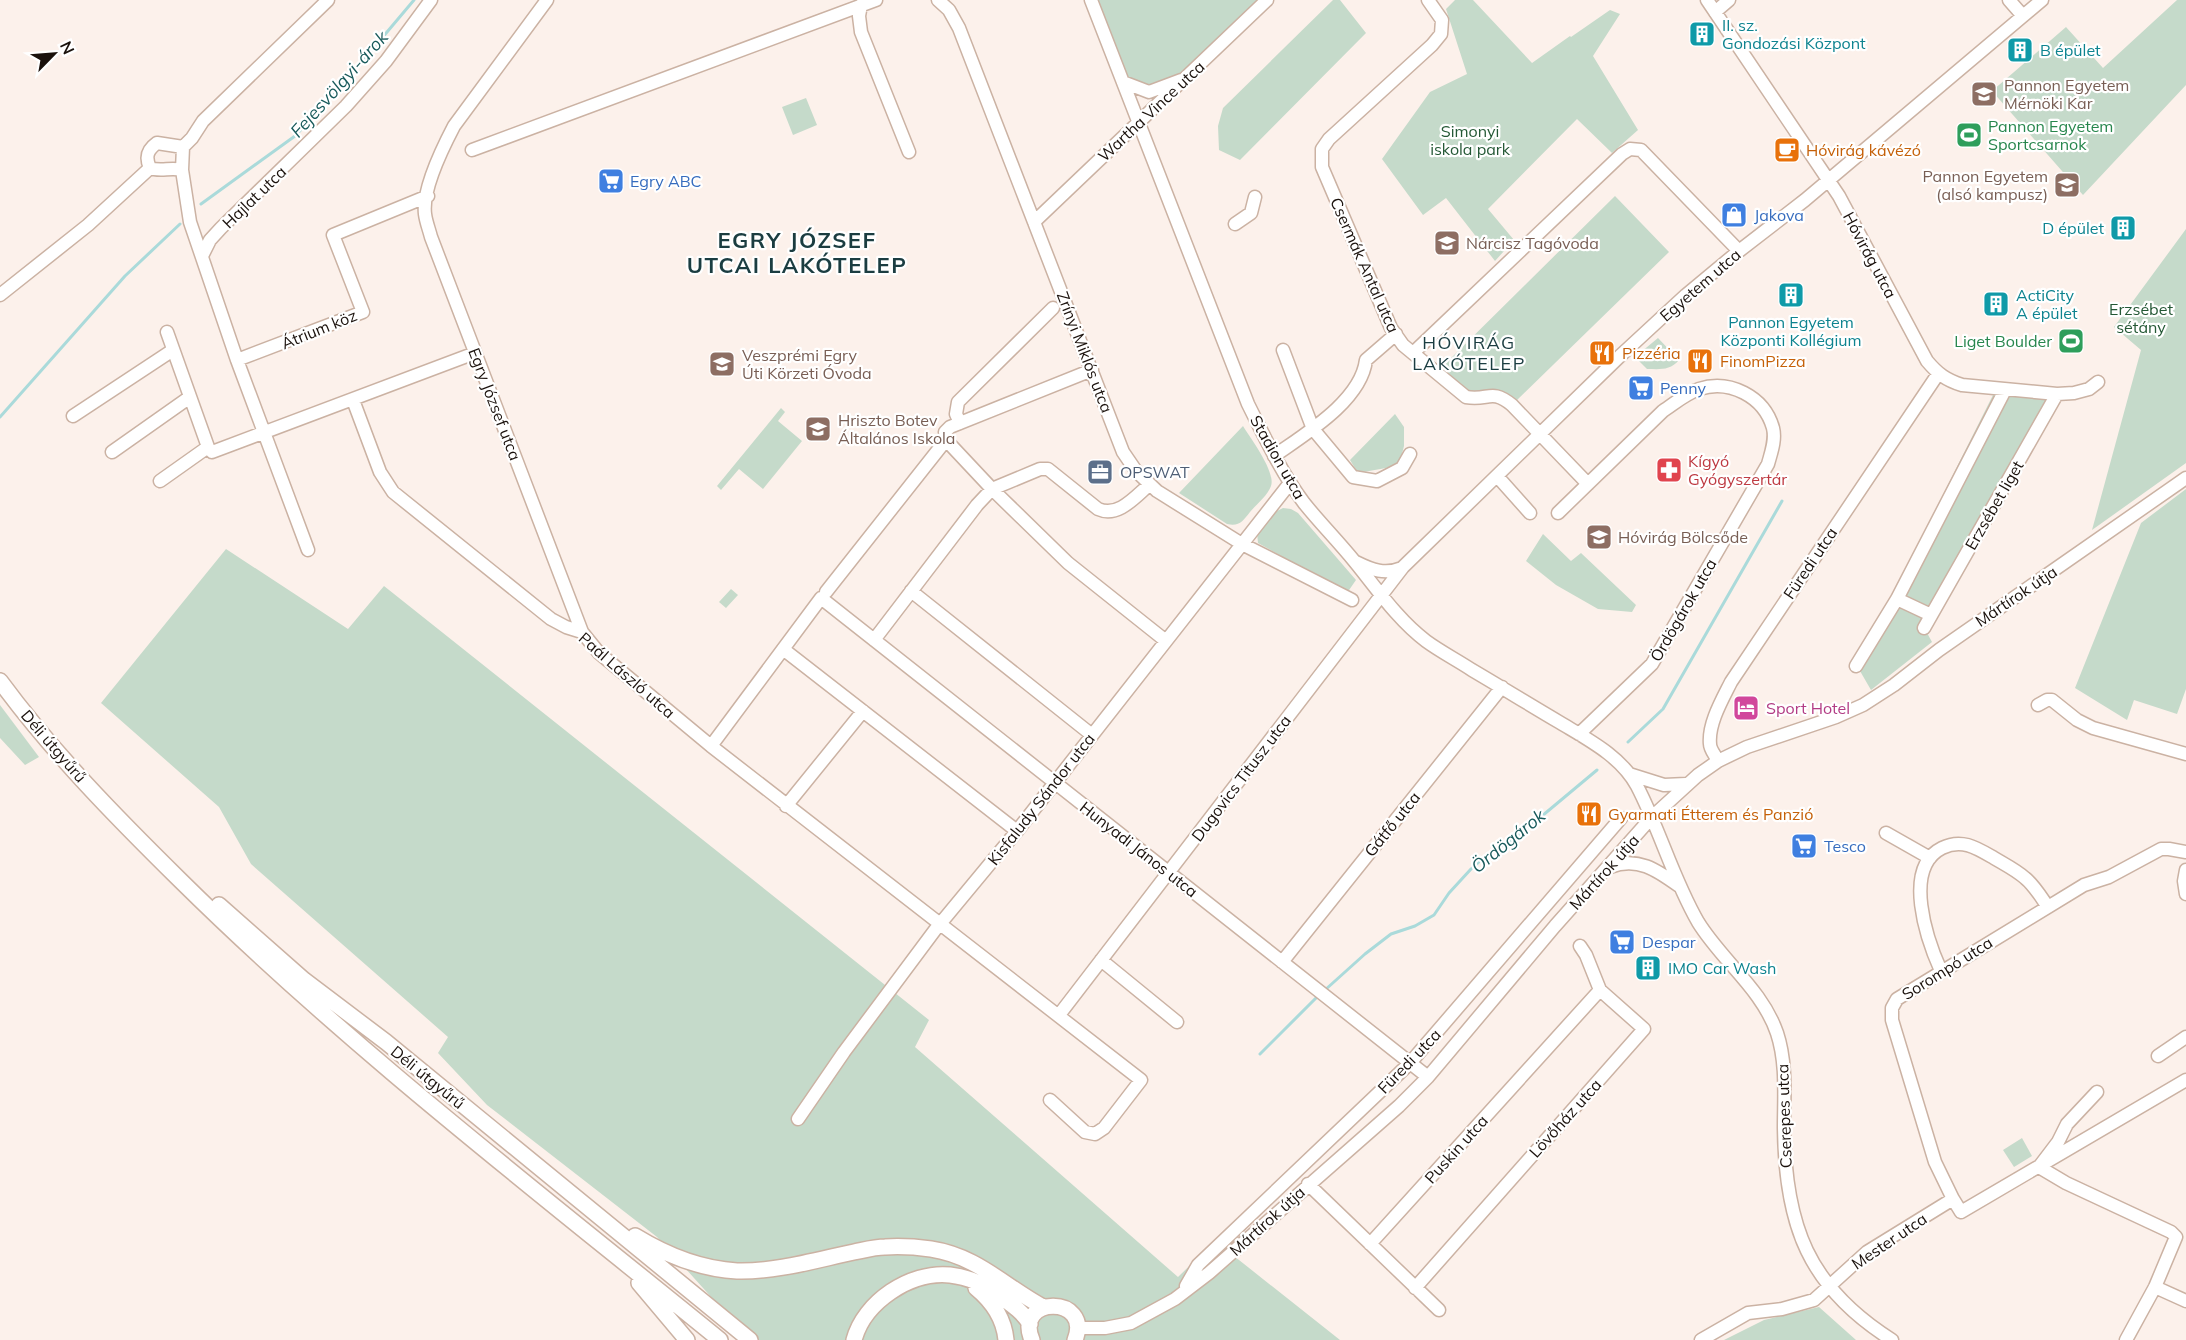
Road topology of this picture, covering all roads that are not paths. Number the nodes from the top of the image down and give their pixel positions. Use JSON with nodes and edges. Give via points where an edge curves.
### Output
{"nodes":[{"id":1,"x":328,"y":0,"type":"edge"},
{"id":2,"x":431,"y":0,"type":"edge"},
{"id":3,"x":547,"y":0,"type":"edge"},
{"id":4,"x":876,"y":0,"type":"edge"},
{"id":5,"x":938,"y":0,"type":"edge"},
{"id":6,"x":1091,"y":0,"type":"edge"},
{"id":7,"x":1267,"y":0,"type":"edge"},
{"id":8,"x":1707,"y":0,"type":"edge"},
{"id":9,"x":1729,"y":0,"type":"edge"},
{"id":10,"x":2009,"y":0,"type":"edge"},
{"id":11,"x":2042,"y":0,"type":"edge"},
{"id":12,"x":1434,"y":2,"type":"edge"},
{"id":13,"x":861,"y":5,"type":"junction"},
{"id":14,"x":1715,"y":12,"type":"junction"},
{"id":15,"x":2023,"y":16,"type":"junction"},
{"id":16,"x":1186,"y":78,"type":"junction"},
{"id":17,"x":1123,"y":82,"type":"junction"},
{"id":18,"x":1138,"y":122,"type":"junction"},
{"id":19,"x":183,"y":147,"type":"junction"},
{"id":20,"x":472,"y":150,"type":"dead end"},
{"id":21,"x":909,"y":152,"type":"dead end"},
{"id":22,"x":150,"y":168,"type":"junction"},
{"id":23,"x":182,"y":171,"type":"junction"},
{"id":24,"x":1828,"y":181,"type":"junction"},
{"id":25,"x":428,"y":196,"type":"junction"},
{"id":26,"x":1255,"y":197,"type":"dead end"},
{"id":27,"x":1034,"y":222,"type":"junction"},
{"id":28,"x":1235,"y":224,"type":"dead end"},
{"id":29,"x":1739,"y":251,"type":"junction"},
{"id":30,"x":202,"y":256,"type":"junction"},
{"id":31,"x":0,"y":295,"type":"edge"},
{"id":32,"x":1053,"y":308,"type":"dead end"},
{"id":33,"x":167,"y":332,"type":"dead end"},
{"id":34,"x":1396,"y":334,"type":"junction"},
{"id":35,"x":173,"y":350,"type":"junction"},
{"id":36,"x":1283,"y":350,"type":"dead end"},
{"id":37,"x":475,"y":353,"type":"junction"},
{"id":38,"x":1413,"y":353,"type":"junction"},
{"id":39,"x":237,"y":360,"type":"junction"},
{"id":40,"x":1092,"y":370,"type":"junction"},
{"id":41,"x":1938,"y":374,"type":"junction"},
{"id":42,"x":2098,"y":382,"type":"dead end"},
{"id":43,"x":2005,"y":390,"type":"junction"},
{"id":44,"x":2057,"y":394,"type":"junction"},
{"id":45,"x":190,"y":397,"type":"junction"},
{"id":46,"x":353,"y":400,"type":"junction"},
{"id":47,"x":73,"y":416,"type":"dead end"},
{"id":48,"x":960,"y":423,"type":"junction"},
{"id":49,"x":1313,"y":429,"type":"junction"},
{"id":50,"x":263,"y":433,"type":"junction"},
{"id":51,"x":1539,"y":434,"type":"junction"},
{"id":52,"x":945,"y":440,"type":"junction"},
{"id":53,"x":210,"y":449,"type":"junction"},
{"id":54,"x":112,"y":452,"type":"dead end"},
{"id":55,"x":1410,"y":454,"type":"dead end"},
{"id":56,"x":1274,"y":456,"type":"junction"},
{"id":57,"x":1497,"y":476,"type":"junction"},
{"id":58,"x":2186,"y":478,"type":"edge"},
{"id":59,"x":160,"y":481,"type":"dead end"},
{"id":60,"x":1290,"y":483,"type":"junction"},
{"id":61,"x":1588,"y":484,"type":"junction"},
{"id":62,"x":1149,"y":485,"type":"junction"},
{"id":63,"x":992,"y":489,"type":"junction"},
{"id":64,"x":1530,"y":513,"type":"dead end"},
{"id":65,"x":1558,"y":513,"type":"dead end"},
{"id":66,"x":1242,"y":544,"type":"junction"},
{"id":67,"x":308,"y":550,"type":"dead end"},
{"id":68,"x":1353,"y":559,"type":"junction"},
{"id":69,"x":1403,"y":567,"type":"junction"},
{"id":70,"x":911,"y":591,"type":"junction"},
{"id":71,"x":824,"y":595,"type":"junction"},
{"id":72,"x":1381,"y":595,"type":"junction"},
{"id":73,"x":1897,"y":599,"type":"junction"},
{"id":74,"x":1352,"y":600,"type":"dead end"},
{"id":75,"x":1931,"y":615,"type":"junction"},
{"id":76,"x":1924,"y":628,"type":"dead end"},
{"id":77,"x":582,"y":632,"type":"junction"},
{"id":78,"x":874,"y":640,"type":"junction"},
{"id":79,"x":1166,"y":641,"type":"junction"},
{"id":80,"x":783,"y":649,"type":"junction"},
{"id":81,"x":1856,"y":666,"type":"dead end"},
{"id":82,"x":0,"y":681,"type":"edge"},
{"id":83,"x":1502,"y":687,"type":"junction"},
{"id":84,"x":2038,"y":705,"type":"dead end"},
{"id":85,"x":863,"y":711,"type":"junction"},
{"id":86,"x":1579,"y":734,"type":"junction"},
{"id":87,"x":1092,"y":735,"type":"junction"},
{"id":88,"x":711,"y":746,"type":"junction"},
{"id":89,"x":2186,"y":754,"type":"edge"},
{"id":90,"x":1718,"y":761,"type":"junction"},
{"id":91,"x":1629,"y":774,"type":"junction"},
{"id":92,"x":1055,"y":783,"type":"junction"},
{"id":93,"x":1686,"y":784,"type":"junction"},
{"id":94,"x":786,"y":806,"type":"junction"},
{"id":95,"x":111,"y":810,"type":"junction"},
{"id":96,"x":1621,"y":818,"type":"dead end"},
{"id":97,"x":1652,"y":818,"type":"junction"},
{"id":98,"x":1017,"y":831,"type":"junction"},
{"id":99,"x":1886,"y":833,"type":"dead end"},
{"id":100,"x":2186,"y":852,"type":"edge"},
{"id":101,"x":1930,"y":858,"type":"junction"},
{"id":102,"x":1607,"y":868,"type":"junction"},
{"id":103,"x":2186,"y":870,"type":"edge"},
{"id":104,"x":1169,"y":872,"type":"junction"},
{"id":105,"x":1680,"y":886,"type":"junction"},
{"id":106,"x":2186,"y":894,"type":"edge"},
{"id":107,"x":2048,"y":907,"type":"junction"},
{"id":108,"x":940,"y":924,"type":"junction"},
{"id":109,"x":1580,"y":946,"type":"dead end"},
{"id":110,"x":1101,"y":960,"type":"junction"},
{"id":111,"x":1282,"y":962,"type":"junction"},
{"id":112,"x":1941,"y":971,"type":"junction"},
{"id":113,"x":1600,"y":990,"type":"junction"},
{"id":114,"x":1059,"y":1015,"type":"junction"},
{"id":115,"x":1178,"y":1022,"type":"dead end"},
{"id":116,"x":2186,"y":1037,"type":"edge"},
{"id":117,"x":2158,"y":1056,"type":"dead end"},
{"id":118,"x":1410,"y":1063,"type":"junction"},
{"id":119,"x":1428,"y":1077,"type":"junction"},
{"id":120,"x":2186,"y":1080,"type":"edge"},
{"id":121,"x":2097,"y":1092,"type":"dead end"},
{"id":122,"x":1050,"y":1100,"type":"dead end"},
{"id":123,"x":798,"y":1119,"type":"dead end"},
{"id":124,"x":2039,"y":1167,"type":"junction"},
{"id":125,"x":1308,"y":1184,"type":"junction"},
{"id":126,"x":1953,"y":1199,"type":"junction"},
{"id":127,"x":598,"y":1216,"type":"junction"},
{"id":128,"x":1370,"y":1244,"type":"junction"},
{"id":129,"x":616,"y":1256,"type":"junction"},
{"id":130,"x":962,"y":1277,"type":"junction"},
{"id":131,"x":1828,"y":1286,"type":"junction"},
{"id":132,"x":2155,"y":1287,"type":"junction"},
{"id":133,"x":1415,"y":1288,"type":"junction"},
{"id":134,"x":1184,"y":1291,"type":"junction"},
{"id":135,"x":2186,"y":1301,"type":"edge"},
{"id":136,"x":1043,"y":1307,"type":"junction"},
{"id":137,"x":1439,"y":1310,"type":"dead end"},
{"id":138,"x":1030,"y":1324,"type":"junction"},
{"id":139,"x":1076,"y":1334,"type":"edge"},
{"id":140,"x":687,"y":1340,"type":"edge"},
{"id":141,"x":720,"y":1340,"type":"edge"},
{"id":142,"x":750,"y":1340,"type":"edge"},
{"id":143,"x":854,"y":1340,"type":"edge"},
{"id":144,"x":1006,"y":1340,"type":"edge"},
{"id":145,"x":1032,"y":1340,"type":"edge"},
{"id":146,"x":1701,"y":1340,"type":"edge"},
{"id":147,"x":1892,"y":1340,"type":"edge"},
{"id":148,"x":2126,"y":1340,"type":"edge"}],
"edges":[{"from":1,"to":19,"type":"street","via":[[203,121]]},
{"from":2,"to":30,"type":"street","name":"Hajlat utca","via":[[380,68],[300,153],[221,228]]},
{"from":3,"to":25,"type":"street","name":"Egry József utca","via":[[454,126],[442,148]]},
{"from":4,"to":13,"type":"street"},
{"from":5,"to":27,"type":"street","name":"Zrínyi Miklós utca","via":[[959,28]]},
{"from":6,"to":17,"type":"street","name":"Stadion utca"},
{"from":7,"to":16,"type":"street","name":"Wartha Vince utca"},
{"from":8,"to":14,"type":"street","name":"Hóvirág utca"},
{"from":9,"to":14,"type":"street"},
{"from":10,"to":15,"type":"street"},
{"from":11,"to":15,"type":"street","name":"Egyetem utca"},
{"from":12,"to":34,"type":"street","name":"Csermák Antal utca","via":[[1442,20],[1441,34],[1322,149],[1322,168]]},
{"from":13,"to":20,"type":"street"},
{"from":13,"to":21,"type":"street","via":[[861,32]]},
{"from":14,"to":24,"type":"street","name":"Hóvirág utca"},
{"from":15,"to":24,"type":"street","name":"Egyetem utca"},
{"from":16,"to":17,"type":"street","via":[[1149,92]]},
{"from":16,"to":18,"type":"street","name":"Wartha Vince utca"},
{"from":17,"to":18,"type":"street","name":"Stadion utca"},
{"from":18,"to":27,"type":"street","name":"Wartha Vince utca"},
{"from":18,"to":56,"type":"street","name":"Stadion utca","via":[[1248,404]]},
{"from":19,"to":22,"type":"street","via":[[157,143],[147,156]]},
{"from":19,"to":23,"type":"street"},
{"from":22,"to":23,"type":"street"},
{"from":22,"to":31,"type":"street","via":[[88,225]]},
{"from":23,"to":30,"type":"street","via":[[190,222]]},
{"from":24,"to":29,"type":"street","name":"Egyetem utca"},
{"from":24,"to":41,"type":"street","name":"Hóvirág utca","via":[[1927,361]]},
{"from":25,"to":37,"type":"street","name":"Egry József utca","via":[[424,212],[430,237]]},
{"from":25,"to":39,"type":"street","name":"Átrium köz","via":[[333,235],[363,312]]},
{"from":26,"to":28,"type":"street","via":[[1251,213]]},
{"from":27,"to":40,"type":"street","name":"Zrínyi Miklós utca"},
{"from":29,"to":38,"type":"street","via":[[1641,150],[1630,149]]},
{"from":29,"to":51,"type":"street","name":"Egyetem utca"},
{"from":30,"to":39,"type":"street"},
{"from":32,"to":48,"type":"street","via":[[958,402],[956,414]]},
{"from":33,"to":35,"type":"street"},
{"from":34,"to":38,"type":"street","name":"Csermák Antal utca"},
{"from":34,"to":49,"type":"street","via":[[1366,360],[1365,370],[1348,395]]},
{"from":35,"to":45,"type":"street"},
{"from":35,"to":47,"type":"street"},
{"from":36,"to":49,"type":"street"},
{"from":37,"to":46,"type":"street"},
{"from":37,"to":77,"type":"street","name":"Egry József utca"},
{"from":38,"to":51,"type":"street","name":"Csermák Antal utca","via":[[1467,397],[1501,397]]},
{"from":39,"to":50,"type":"street"},
{"from":40,"to":48,"type":"street"},
{"from":40,"to":62,"type":"street","name":"Zrínyi Miklós utca","via":[[1123,452]]},
{"from":41,"to":43,"type":"street","via":[[1962,385]]},
{"from":41,"to":90,"type":"street","name":"Füredi utca","via":[[1731,682],[1712,730],[1710,746]]},
{"from":42,"to":44,"type":"street","via":[[2089,389]]},
{"from":43,"to":44,"type":"street"},
{"from":43,"to":73,"type":"street"},
{"from":44,"to":75,"type":"street","name":"Erzsébet liget"},
{"from":45,"to":53,"type":"street"},
{"from":45,"to":54,"type":"street"},
{"from":46,"to":50,"type":"street"},
{"from":46,"to":77,"type":"street","name":"Paál László utca","via":[[380,472],[393,492],[551,620]]},
{"from":48,"to":52,"type":"street","via":[[945,432]]},
{"from":49,"to":55,"type":"street","via":[[1353,477],[1377,481],[1402,468]]},
{"from":49,"to":56,"type":"street"},
{"from":50,"to":53,"type":"street"},
{"from":50,"to":67,"type":"street"},
{"from":51,"to":57,"type":"street","name":"Egyetem utca"},
{"from":51,"to":61,"type":"street","name":"Csermák Antal utca"},
{"from":52,"to":63,"type":"street"},
{"from":52,"to":71,"type":"street"},
{"from":53,"to":59,"type":"street"},
{"from":56,"to":60,"type":"street","name":"Stadion utca"},
{"from":57,"to":64,"type":"street"},
{"from":57,"to":69,"type":"street","name":"Egyetem utca"},
{"from":58,"to":90,"type":"street","name":"Mártírok útja","via":[[1863,705]]},
{"from":60,"to":66,"type":"street","name":"Kisfaludy Sándor utca"},
{"from":60,"to":68,"type":"street","name":"Stadion utca"},
{"from":61,"to":65,"type":"street","name":"Ördögárok utca"},
{"from":61,"to":86,"type":"street","name":"Ördögárok utca","via":[[1663,411],[1700,389],[1728,386],[1747,394],[1773,428],[1768,464],[1652,664]]},
{"from":62,"to":63,"type":"street","via":[[1121,508],[1107,512],[1048,469]]},
{"from":62,"to":66,"type":"street","name":"Zrínyi Miklós utca"},
{"from":63,"to":70,"type":"street"},
{"from":63,"to":79,"type":"street","via":[[1068,563]]},
{"from":66,"to":74,"type":"street","name":"Zrínyi Miklós utca"},
{"from":66,"to":79,"type":"street","name":"Kisfaludy Sándor utca"},
{"from":68,"to":69,"type":"street","via":[[1386,573]]},
{"from":68,"to":72,"type":"street","name":"Stadion utca"},
{"from":69,"to":72,"type":"street","name":"Egyetem utca"},
{"from":70,"to":78,"type":"street"},
{"from":70,"to":87,"type":"street"},
{"from":71,"to":78,"type":"street","name":"Hunyadi János utca"},
{"from":71,"to":80,"type":"street"},
{"from":72,"to":83,"type":"street","name":"Stadion utca","via":[[1427,642]]},
{"from":72,"to":104,"type":"street","name":"Dugovics Titusz utca"},
{"from":73,"to":75,"type":"street"},
{"from":73,"to":81,"type":"street"},
{"from":75,"to":76,"type":"street","name":"Erzsébet liget"},
{"from":77,"to":88,"type":"street","name":"Paál László utca","via":[[599,654]]},
{"from":78,"to":92,"type":"street","name":"Hunyadi János utca"},
{"from":79,"to":87,"type":"street","name":"Kisfaludy Sándor utca"},
{"from":80,"to":85,"type":"street"},
{"from":80,"to":88,"type":"street"},
{"from":82,"to":95,"type":"main road","name":"Déli útgyűrű"},
{"from":83,"to":86,"type":"street","name":"Stadion utca"},
{"from":83,"to":111,"type":"street","name":"Gátfő utca"},
{"from":84,"to":89,"type":"street","via":[[2052,700],[2093,728]]},
{"from":85,"to":94,"type":"street"},
{"from":85,"to":98,"type":"street"},
{"from":86,"to":91,"type":"street","name":"Stadion utca"},
{"from":87,"to":92,"type":"street","name":"Kisfaludy Sándor utca"},
{"from":88,"to":94,"type":"street","name":"Paál László utca"},
{"from":90,"to":93,"type":"street","name":"Mártírok útja"},
{"from":91,"to":93,"type":"street","via":[[1664,785]]},
{"from":91,"to":97,"type":"street","name":"Stadion utca"},
{"from":92,"to":98,"type":"street","name":"Kisfaludy Sándor utca"},
{"from":92,"to":104,"type":"street","name":"Hunyadi János utca"},
{"from":93,"to":97,"type":"street","name":"Mártírok útja"},
{"from":94,"to":108,"type":"street","name":"Paál László utca"},
{"from":95,"to":127,"type":"main road","name":"Déli útgyűrű","via":[[304,980]]},
{"from":95,"to":129,"type":"main road","name":"Déli útgyűrű","via":[[317,1010]]},
{"from":96,"to":118,"type":"street","name":"Füredi utca"},
{"from":97,"to":102,"type":"street","name":"Mártírok útja"},
{"from":97,"to":105,"type":"street","name":"Cserepes utca"},
{"from":98,"to":108,"type":"street","name":"Kisfaludy Sándor utca"},
{"from":99,"to":101,"type":"street"},
{"from":100,"to":107,"type":"street","name":"Sorompó utca","via":[[2152,852]]},
{"from":101,"to":107,"type":"street","via":[[1946,846],[1975,847],[2026,878]]},
{"from":101,"to":112,"type":"street","via":[[1922,875],[1920,893],[1929,941]]},
{"from":102,"to":105,"type":"street","via":[[1621,863],[1649,866]]},
{"from":102,"to":119,"type":"street","name":"Mártírok útja"},
{"from":103,"to":106,"type":"street"},
{"from":104,"to":110,"type":"street","name":"Dugovics Titusz utca"},
{"from":104,"to":111,"type":"street","name":"Hunyadi János utca"},
{"from":105,"to":131,"type":"street","name":"Cserepes utca","via":[[1700,925],[1754,990],[1777,1034],[1784,1072],[1785,1158],[1791,1205],[1805,1246]]},
{"from":107,"to":112,"type":"street","name":"Sorompó utca"},
{"from":108,"to":114,"type":"street"},
{"from":108,"to":123,"type":"street","name":"Kisfaludy Sándor utca"},
{"from":109,"to":113,"type":"street","name":"Lövőház utca"},
{"from":110,"to":114,"type":"street","name":"Dugovics Titusz utca"},
{"from":110,"to":115,"type":"street"},
{"from":111,"to":118,"type":"street","name":"Hunyadi János utca"},
{"from":112,"to":126,"type":"street","name":"Sorompó utca","via":[[1900,995],[1891,1014],[1935,1162]]},
{"from":113,"to":128,"type":"street","name":"Puskin utca"},
{"from":113,"to":133,"type":"street","name":"Lövőház utca","via":[[1644,1029]]},
{"from":114,"to":122,"type":"street","via":[[1141,1080],[1095,1134],[1085,1132]]},
{"from":116,"to":117,"type":"street"},
{"from":118,"to":119,"type":"street","name":"Hunyadi János utca"},
{"from":118,"to":134,"type":"street","name":"Füredi utca","via":[[1197,1265]]},
{"from":119,"to":125,"type":"street","name":"Mártírok útja"},
{"from":120,"to":124,"type":"street"},
{"from":121,"to":124,"type":"street","via":[[2067,1124]]},
{"from":124,"to":126,"type":"street","via":[[1961,1212]]},
{"from":124,"to":132,"type":"street","via":[[2176,1237]]},
{"from":125,"to":128,"type":"street"},
{"from":125,"to":134,"type":"street","name":"Mártírok útja"},
{"from":126,"to":131,"type":"street","name":"Mester utca","via":[[1873,1247]]},
{"from":127,"to":136,"type":"main road","via":[[670,1255],[736,1271],[883,1247],[945,1252],[976,1264]]},
{"from":127,"to":142,"type":"main road","name":"Déli útgyűrű"},
{"from":128,"to":133,"type":"street"},
{"from":129,"to":140,"type":"main road"},
{"from":129,"to":141,"type":"main road","name":"Déli útgyűrű"},
{"from":130,"to":138,"type":"main road","via":[[993,1291]]},
{"from":130,"to":143,"type":"main road","via":[[948,1274],[902,1286],[865,1315]]},
{"from":130,"to":144,"type":"main road","via":[[994,1306]]},
{"from":131,"to":146,"type":"street","name":"Mester utca","via":[[1814,1300],[1748,1313]]},
{"from":131,"to":147,"type":"street","name":"Cserepes utca","via":[[1860,1318]]},
{"from":132,"to":135,"type":"street"},
{"from":132,"to":148,"type":"street"},
{"from":133,"to":137,"type":"street"},
{"from":134,"to":139,"type":"street","name":"Mártírok útja","via":[[1131,1323]]},
{"from":136,"to":138,"type":"main road"},
{"from":136,"to":139,"type":"main road","via":[[1063,1307],[1073,1316]]},
{"from":138,"to":145,"type":"main road"}]}
